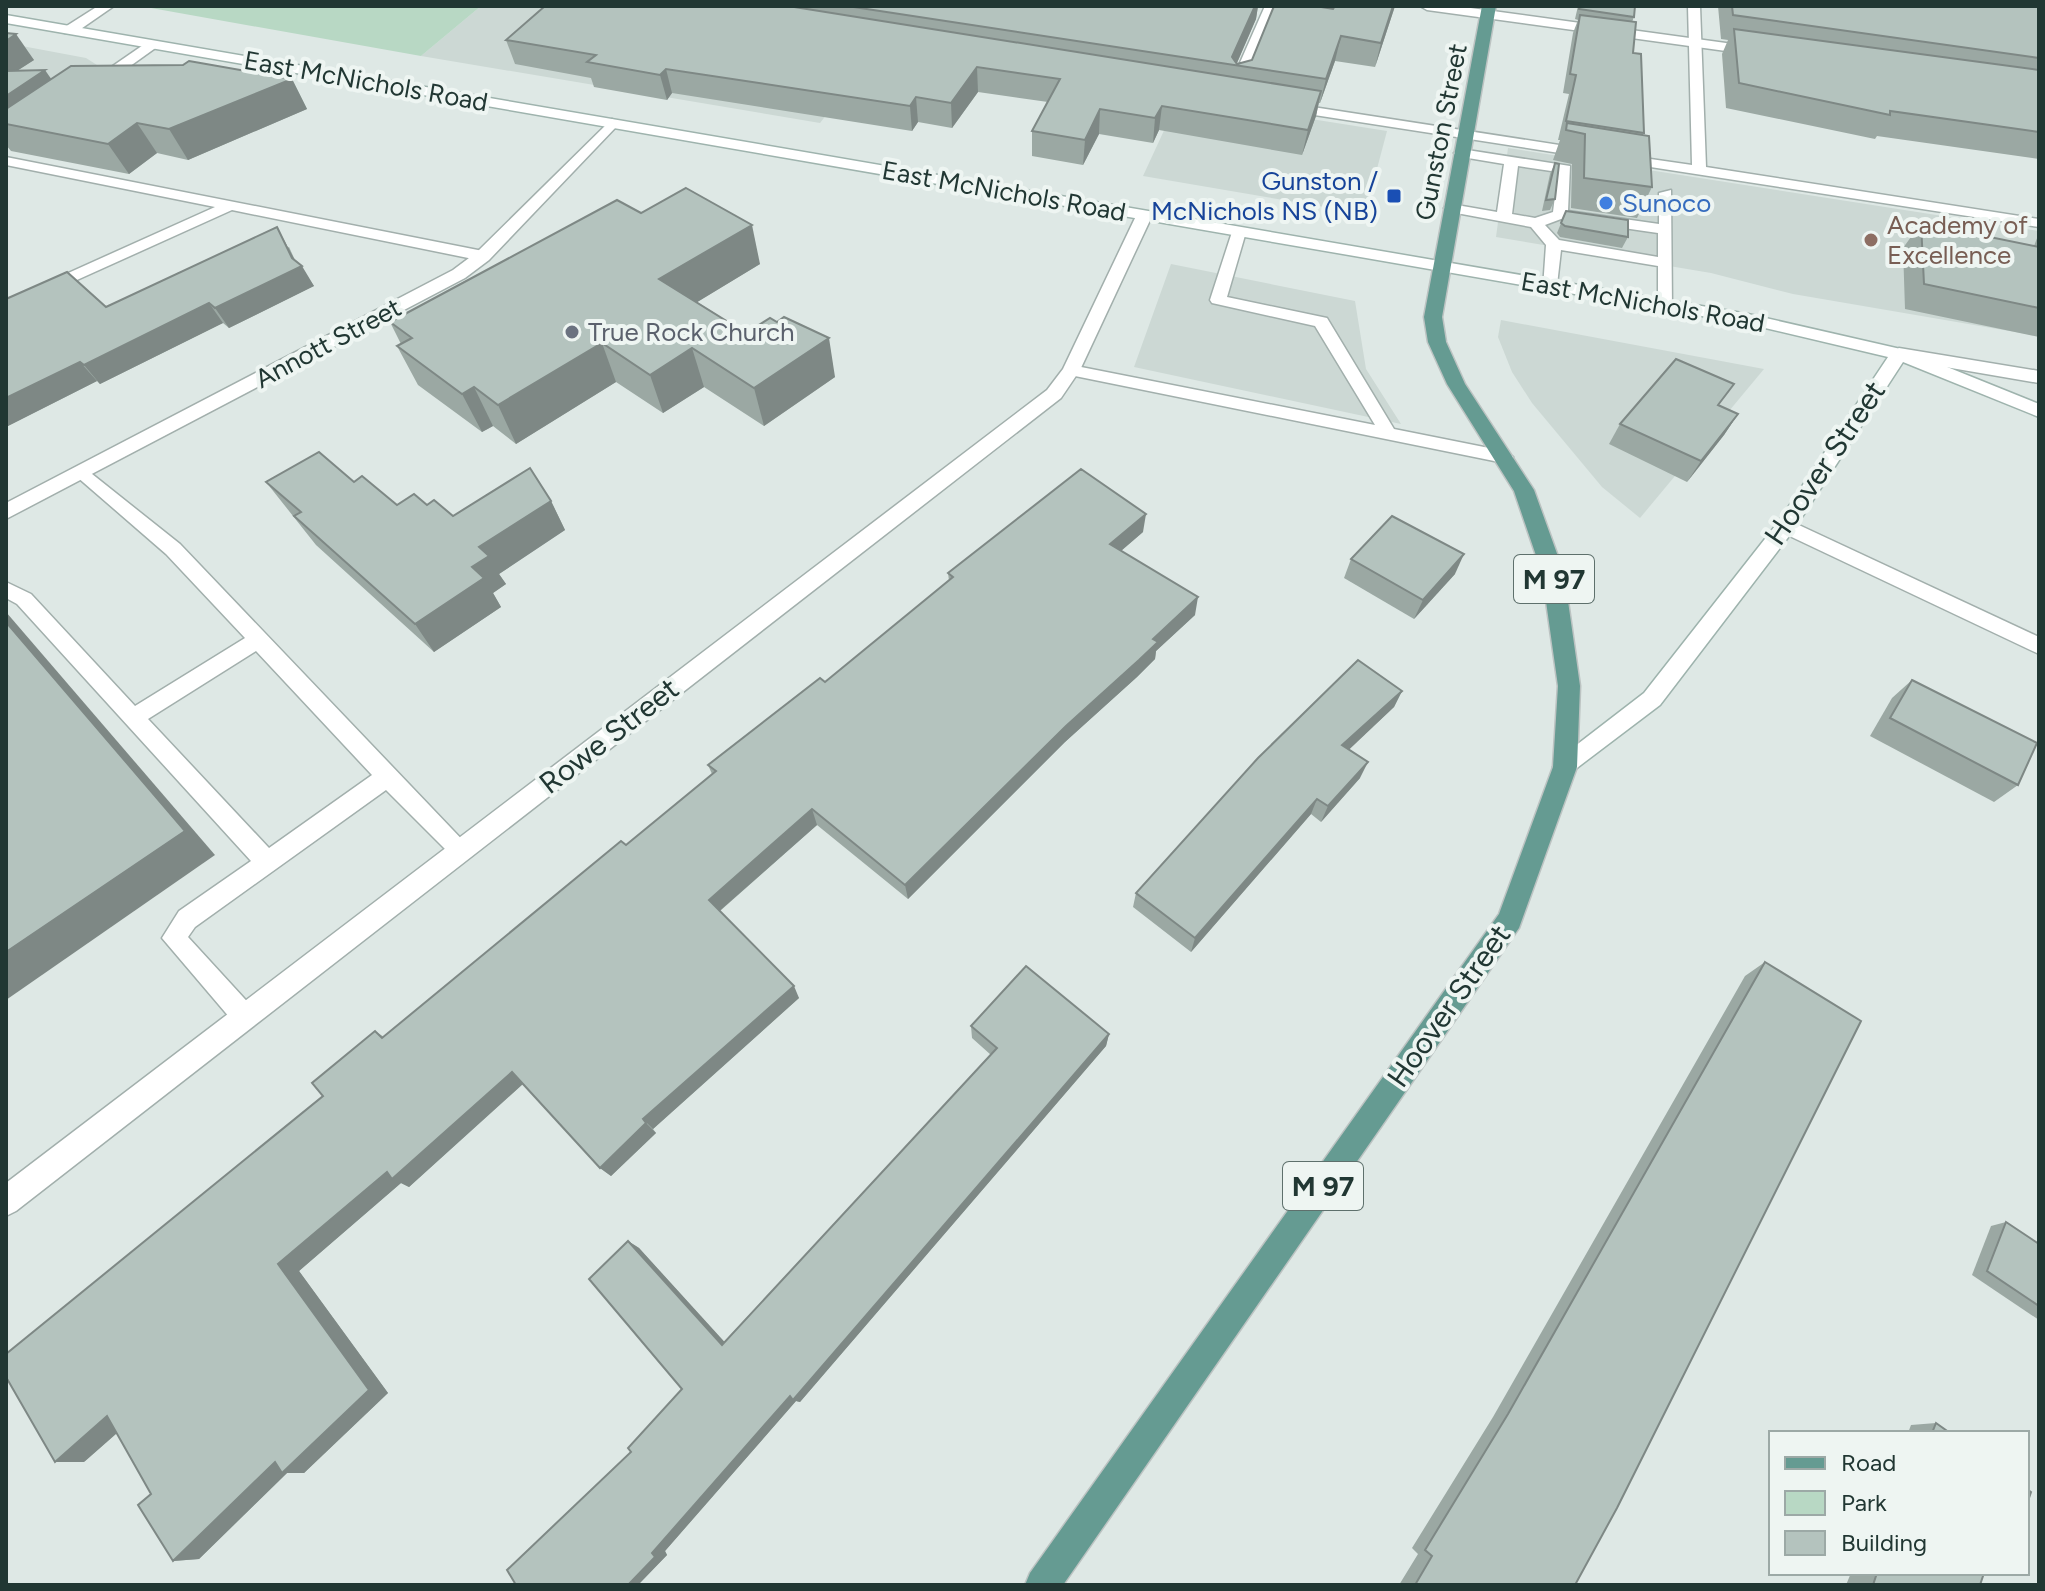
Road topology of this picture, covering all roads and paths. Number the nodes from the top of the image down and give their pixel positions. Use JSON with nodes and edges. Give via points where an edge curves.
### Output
{"nodes":[{"id":1,"x":107,"y":6,"type":"edge"},
{"id":2,"x":1271,"y":6,"type":"edge"},
{"id":3,"x":1427,"y":6,"type":"edge"},
{"id":4,"x":1694,"y":6,"type":"edge"},
{"id":5,"x":1489,"y":10,"type":"edge"},
{"id":6,"x":6,"y":19,"type":"edge"},
{"id":7,"x":70,"y":30,"type":"junction"},
{"id":8,"x":1695,"y":43,"type":"junction"},
{"id":9,"x":154,"y":44,"type":"junction"},
{"id":10,"x":1773,"y":53,"type":"edge"},
{"id":11,"x":1238,"y":83,"type":"edge"},
{"id":12,"x":80,"y":95,"type":"edge"},
{"id":13,"x":1277,"y":105,"type":"edge"},
{"id":14,"x":612,"y":123,"type":"junction"},
{"id":15,"x":1465,"y":135,"type":"junction"},
{"id":16,"x":1461,"y":153,"type":"junction"},
{"id":17,"x":6,"y":161,"type":"edge"},
{"id":18,"x":1512,"y":161,"type":"junction"},
{"id":19,"x":1699,"y":171,"type":"junction"},
{"id":20,"x":1666,"y":193,"type":"dead end"},
{"id":21,"x":230,"y":206,"type":"junction"},
{"id":22,"x":1451,"y":208,"type":"junction"},
{"id":23,"x":1560,"y":214,"type":"junction"},
{"id":24,"x":1144,"y":216,"type":"junction"},
{"id":25,"x":1504,"y":217,"type":"junction"},
{"id":26,"x":1536,"y":223,"type":"junction"},
{"id":27,"x":2039,"y":223,"type":"edge"},
{"id":28,"x":1666,"y":230,"type":"junction"},
{"id":29,"x":1238,"y":232,"type":"junction"},
{"id":30,"x":1554,"y":244,"type":"junction"},
{"id":31,"x":483,"y":256,"type":"junction"},
{"id":32,"x":1666,"y":263,"type":"junction"},
{"id":33,"x":1440,"y":267,"type":"junction"},
{"id":34,"x":1549,"y":285,"type":"junction"},
{"id":35,"x":1666,"y":305,"type":"junction"},
{"id":36,"x":6,"y":307,"type":"edge"},
{"id":37,"x":1899,"y":354,"type":"junction"},
{"id":38,"x":1071,"y":370,"type":"junction"},
{"id":39,"x":2039,"y":377,"type":"edge"},
{"id":40,"x":2039,"y":411,"type":"edge"},
{"id":41,"x":1388,"y":433,"type":"junction"},
{"id":42,"x":1504,"y":457,"type":"junction"},
{"id":43,"x":82,"y":472,"type":"junction"},
{"id":44,"x":6,"y":512,"type":"edge"},
{"id":45,"x":1786,"y":526,"type":"junction"},
{"id":46,"x":6,"y":589,"type":"edge"},
{"id":47,"x":258,"y":640,"type":"junction"},
{"id":48,"x":2039,"y":646,"type":"edge"},
{"id":49,"x":134,"y":717,"type":"junction"},
{"id":50,"x":1565,"y":767,"type":"junction"},
{"id":51,"x":387,"y":777,"type":"junction"},
{"id":52,"x":461,"y":850,"type":"junction"},
{"id":53,"x":267,"y":862,"type":"junction"},
{"id":54,"x":245,"y":1017,"type":"junction"},
{"id":55,"x":6,"y":1201,"type":"edge"},
{"id":56,"x":1042,"y":1585,"type":"edge"}],
"edges":[{"from":1,"to":7,"type":"street"},
{"from":2,"to":11,"type":"lane"},
{"from":3,"to":5,"type":"street"},
{"from":4,"to":8,"type":"lane"},
{"from":5,"to":8,"type":"street"},
{"from":5,"to":15,"type":"main road","name":"Gunston Street","number":"M 97"},
{"from":6,"to":7,"type":"street","name":"East McNichols Road"},
{"from":7,"to":9,"type":"street","name":"East McNichols Road"},
{"from":8,"to":10,"type":"street"},
{"from":8,"to":19,"type":"lane"},
{"from":9,"to":12,"type":"street"},
{"from":9,"to":14,"type":"street","name":"East McNichols Road"},
{"from":13,"to":15,"type":"lane"},
{"from":14,"to":24,"type":"street","name":"East McNichols Road"},
{"from":14,"to":31,"type":"street","name":"Annott Street"},
{"from":15,"to":16,"type":"main road","name":"Gunston Street","number":"M 97"},
{"from":15,"to":19,"type":"lane"},
{"from":16,"to":18,"type":"lane"},
{"from":16,"to":22,"type":"main road","name":"Gunston Street","number":"M 97"},
{"from":17,"to":21,"type":"lane"},
{"from":18,"to":23,"type":"lane","via":[[1565,169]]},
{"from":18,"to":25,"type":"lane"},
{"from":19,"to":27,"type":"lane"},
{"from":20,"to":28,"type":"lane"},
{"from":21,"to":31,"type":"lane"},
{"from":21,"to":36,"type":"lane"},
{"from":22,"to":25,"type":"lane"},
{"from":22,"to":33,"type":"main road","name":"Gunston Street","number":"M 97"},
{"from":23,"to":26,"type":"lane"},
{"from":23,"to":28,"type":"lane"},
{"from":24,"to":29,"type":"street","name":"East McNichols Road"},
{"from":24,"to":38,"type":"street","name":"Rowe Street"},
{"from":25,"to":26,"type":"lane"},
{"from":26,"to":30,"type":"lane"},
{"from":28,"to":32,"type":"lane"},
{"from":29,"to":33,"type":"street","name":"East McNichols Road"},
{"from":29,"to":41,"type":"lane","via":[[1218,300],[1321,322]]},
{"from":30,"to":32,"type":"lane"},
{"from":30,"to":34,"type":"lane"},
{"from":31,"to":43,"type":"street","name":"Annott Street","via":[[459,274]]},
{"from":32,"to":35,"type":"lane"},
{"from":33,"to":34,"type":"street","name":"East McNichols Road"},
{"from":33,"to":42,"type":"main road","number":"M 97","via":[[1433,317],[1437,342],[1456,384]]},
{"from":34,"to":35,"type":"street","name":"East McNichols Road"},
{"from":35,"to":37,"type":"street","name":"East McNichols Road"},
{"from":37,"to":39,"type":"street"},
{"from":37,"to":40,"type":"street","name":"East McNichols Road"},
{"from":37,"to":45,"type":"street","name":"Hoover Street"},
{"from":38,"to":41,"type":"lane"},
{"from":38,"to":52,"type":"street","name":"Rowe Street","via":[[1054,394]]},
{"from":41,"to":42,"type":"lane"},
{"from":42,"to":50,"type":"main road","number":"M 97","via":[[1524,490],[1553,573],[1569,686]]},
{"from":43,"to":44,"type":"street","name":"Annott Street"},
{"from":43,"to":47,"type":"lane","via":[[173,549]]},
{"from":45,"to":48,"type":"lane"},
{"from":45,"to":50,"type":"street","name":"Hoover Street","via":[[1652,699]]},
{"from":46,"to":49,"type":"lane","via":[[24,599]]},
{"from":47,"to":49,"type":"lane"},
{"from":47,"to":51,"type":"lane"},
{"from":49,"to":53,"type":"lane"},
{"from":50,"to":56,"type":"main road","name":"Hoover Street","number":"M 97","via":[[1510,920]]},
{"from":51,"to":52,"type":"lane"},
{"from":51,"to":53,"type":"lane"},
{"from":52,"to":54,"type":"street","name":"Rowe Street"},
{"from":53,"to":54,"type":"lane","via":[[187,919],[174,938]]},
{"from":54,"to":55,"type":"street","name":"Rowe Street"}]}
